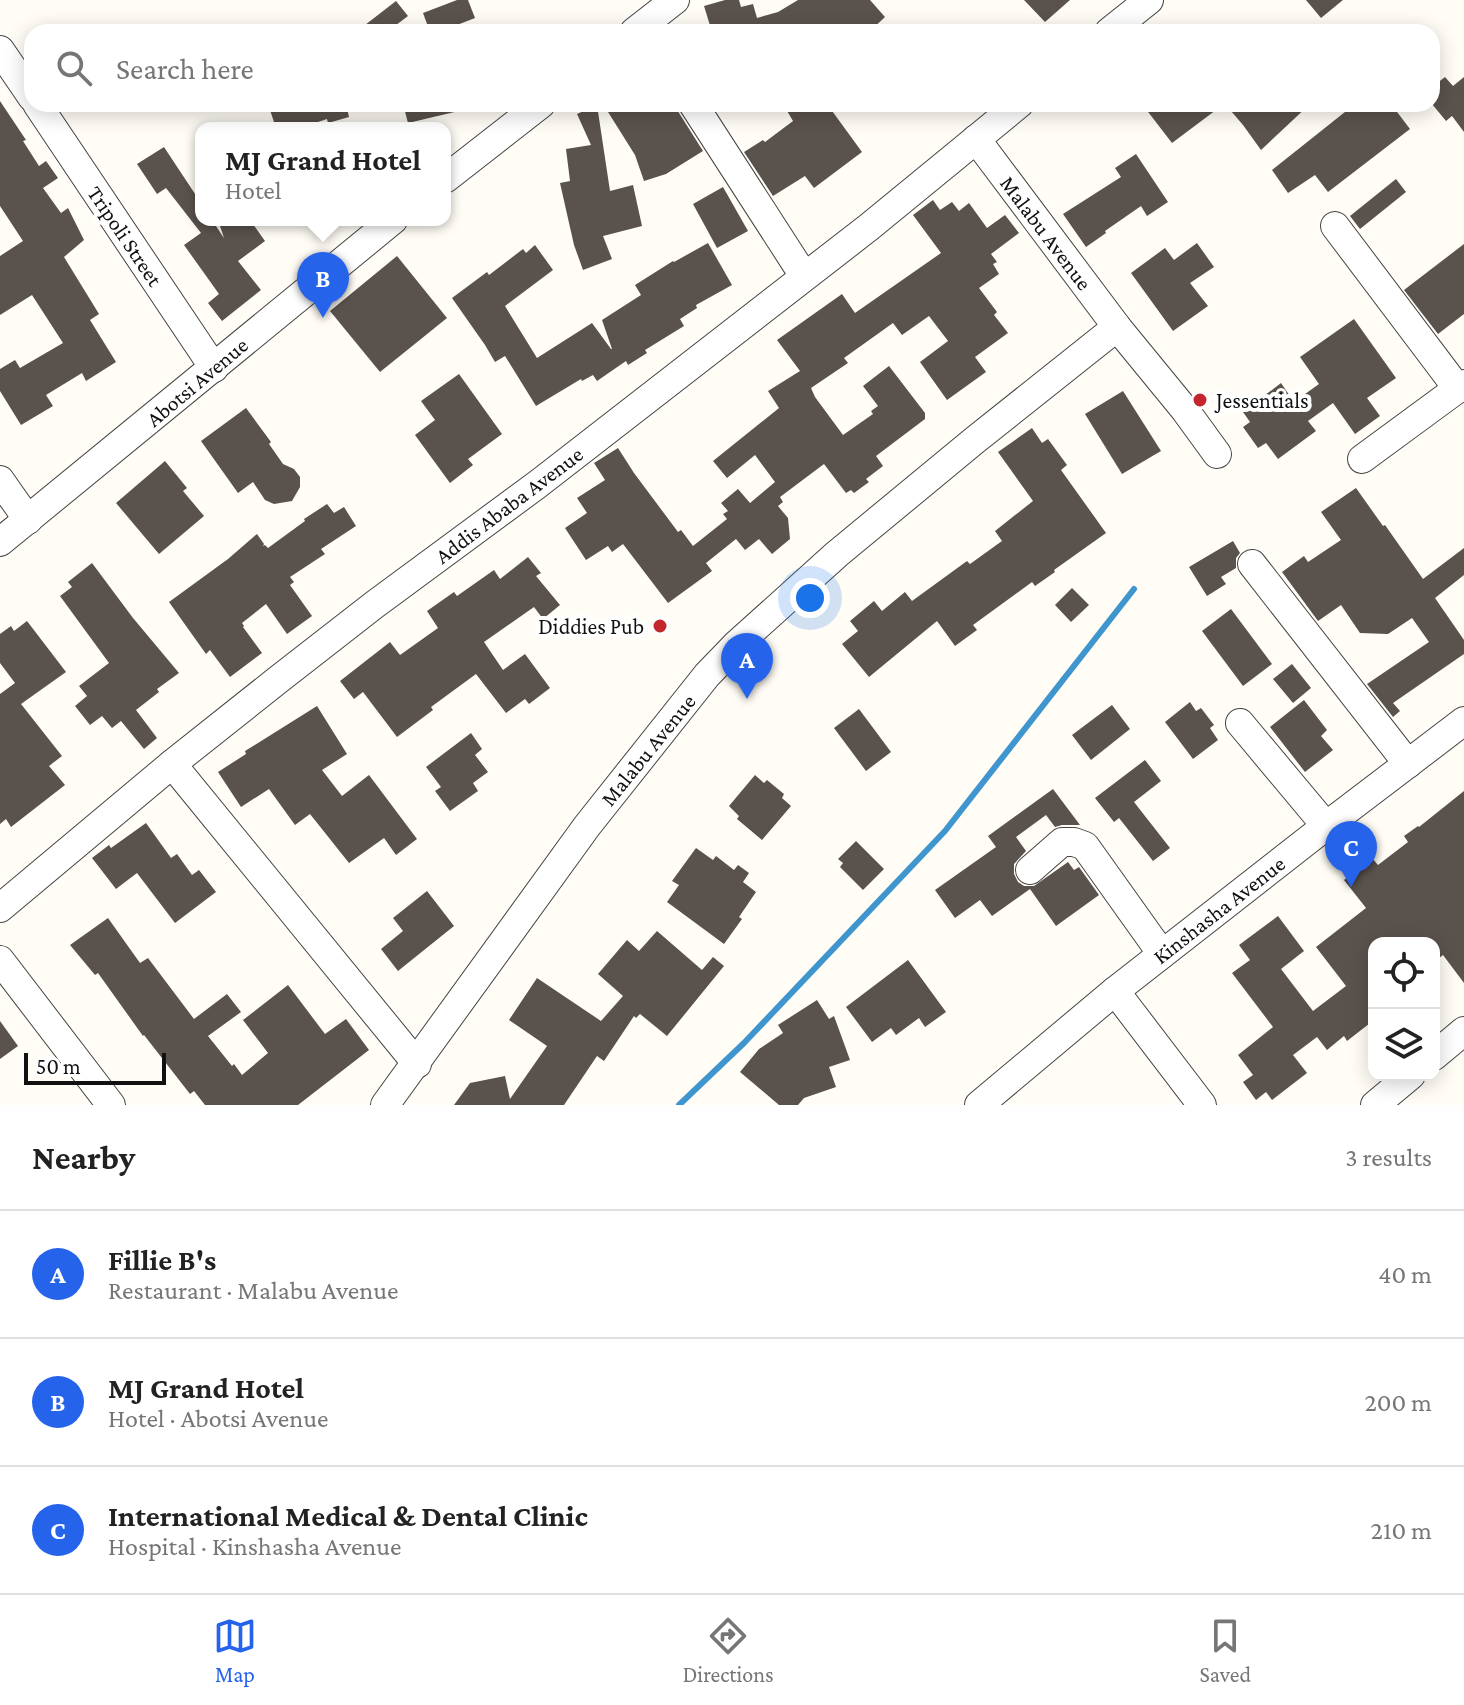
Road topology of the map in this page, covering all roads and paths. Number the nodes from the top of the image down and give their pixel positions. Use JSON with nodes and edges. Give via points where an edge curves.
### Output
{"nodes":[{"id":1,"x":675,"y":0,"type":"edge"},
{"id":2,"x":1149,"y":0,"type":"edge"},
{"id":3,"x":648,"y":24,"type":"edge"},
{"id":4,"x":1119,"y":24,"type":"edge"},
{"id":5,"x":0,"y":50,"type":"edge"},
{"id":6,"x":24,"y":85,"type":"edge"},
{"id":7,"x":42,"y":112,"type":"edge"},
{"id":8,"x":531,"y":112,"type":"edge"},
{"id":9,"x":698,"y":112,"type":"edge"},
{"id":10,"x":1009,"y":112,"type":"edge"},
{"id":11,"x":976,"y":139,"type":"junction"},
{"id":12,"x":451,"y":174,"type":"edge"},
{"id":13,"x":386,"y":226,"type":"edge"},
{"id":14,"x":1335,"y":226,"type":"dead end"},
{"id":15,"x":804,"y":276,"type":"junction"},
{"id":16,"x":1117,"y":327,"type":"junction"},
{"id":17,"x":214,"y":368,"type":"junction"},
{"id":18,"x":1461,"y":387,"type":"edge"},
{"id":19,"x":1217,"y":454,"type":"dead end"},
{"id":20,"x":1362,"y":459,"type":"dead end"},
{"id":21,"x":0,"y":480,"type":"edge"},
{"id":22,"x":28,"y":520,"type":"junction"},
{"id":23,"x":0,"y":542,"type":"edge"},
{"id":24,"x":1252,"y":564,"type":"dead end"},
{"id":25,"x":1464,"y":721,"type":"edge"},
{"id":26,"x":1240,"y":723,"type":"dead end"},
{"id":27,"x":172,"y":764,"type":"junction"},
{"id":28,"x":1408,"y":764,"type":"junction"},
{"id":29,"x":1326,"y":826,"type":"junction"},
{"id":30,"x":1030,"y":870,"type":"dead end"},
{"id":31,"x":0,"y":908,"type":"edge"},
{"id":32,"x":1162,"y":954,"type":"junction"},
{"id":33,"x":0,"y":960,"type":"edge"},
{"id":34,"x":1115,"y":991,"type":"junction"},
{"id":35,"x":1464,"y":1031,"type":"edge"},
{"id":36,"x":1440,"y":1051,"type":"edge"},
{"id":37,"x":417,"y":1064,"type":"junction"},
{"id":38,"x":1404,"y":1081,"type":"edge"},
{"id":39,"x":111,"y":1105,"type":"edge"},
{"id":40,"x":385,"y":1105,"type":"edge"},
{"id":41,"x":979,"y":1105,"type":"edge"},
{"id":42,"x":1202,"y":1105,"type":"edge"},
{"id":43,"x":1375,"y":1105,"type":"edge"}],
"edges":[{"from":1,"to":3,"type":"street"},
{"from":2,"to":4,"type":"street"},
{"from":5,"to":6,"type":"street"},
{"from":7,"to":17,"type":"street","name":"Tripoli Street"},
{"from":8,"to":12,"type":"street"},
{"from":9,"to":15,"type":"street"},
{"from":10,"to":11,"type":"street","name":"Addis Ababa Avenue"},
{"from":11,"to":15,"type":"street","name":"Addis Ababa Avenue"},
{"from":11,"to":16,"type":"street","name":"Malabu Avenue"},
{"from":13,"to":17,"type":"street","name":"Abotsi Avenue"},
{"from":14,"to":18,"type":"street"},
{"from":15,"to":27,"type":"street","name":"Addis Ababa Avenue"},
{"from":16,"to":19,"type":"street","name":"Malabu Avenue"},
{"from":16,"to":37,"type":"street","name":"Malabu Avenue","via":[[837,554],[707,675],[587,826]]},
{"from":17,"to":22,"type":"street","name":"Abotsi Avenue"},
{"from":18,"to":20,"type":"street"},
{"from":21,"to":22,"type":"street"},
{"from":22,"to":23,"type":"street","name":"Abotsi Avenue"},
{"from":24,"to":28,"type":"street"},
{"from":25,"to":28,"type":"street","name":"Kinshasha Avenue"},
{"from":26,"to":29,"type":"street"},
{"from":27,"to":31,"type":"street","name":"Addis Ababa Avenue"},
{"from":27,"to":37,"type":"street"},
{"from":28,"to":29,"type":"street","name":"Kinshasha Avenue"},
{"from":29,"to":32,"type":"street","name":"Kinshasha Avenue"},
{"from":30,"to":32,"type":"street","via":[[1062,842],[1085,846]]},
{"from":32,"to":34,"type":"street","name":"Kinshasha Avenue"},
{"from":33,"to":39,"type":"street"},
{"from":34,"to":41,"type":"street","name":"Kinshasha Avenue"},
{"from":34,"to":42,"type":"street"},
{"from":35,"to":36,"type":"street"},
{"from":37,"to":40,"type":"street","name":"Malabu Avenue"},
{"from":38,"to":43,"type":"street"}]}
